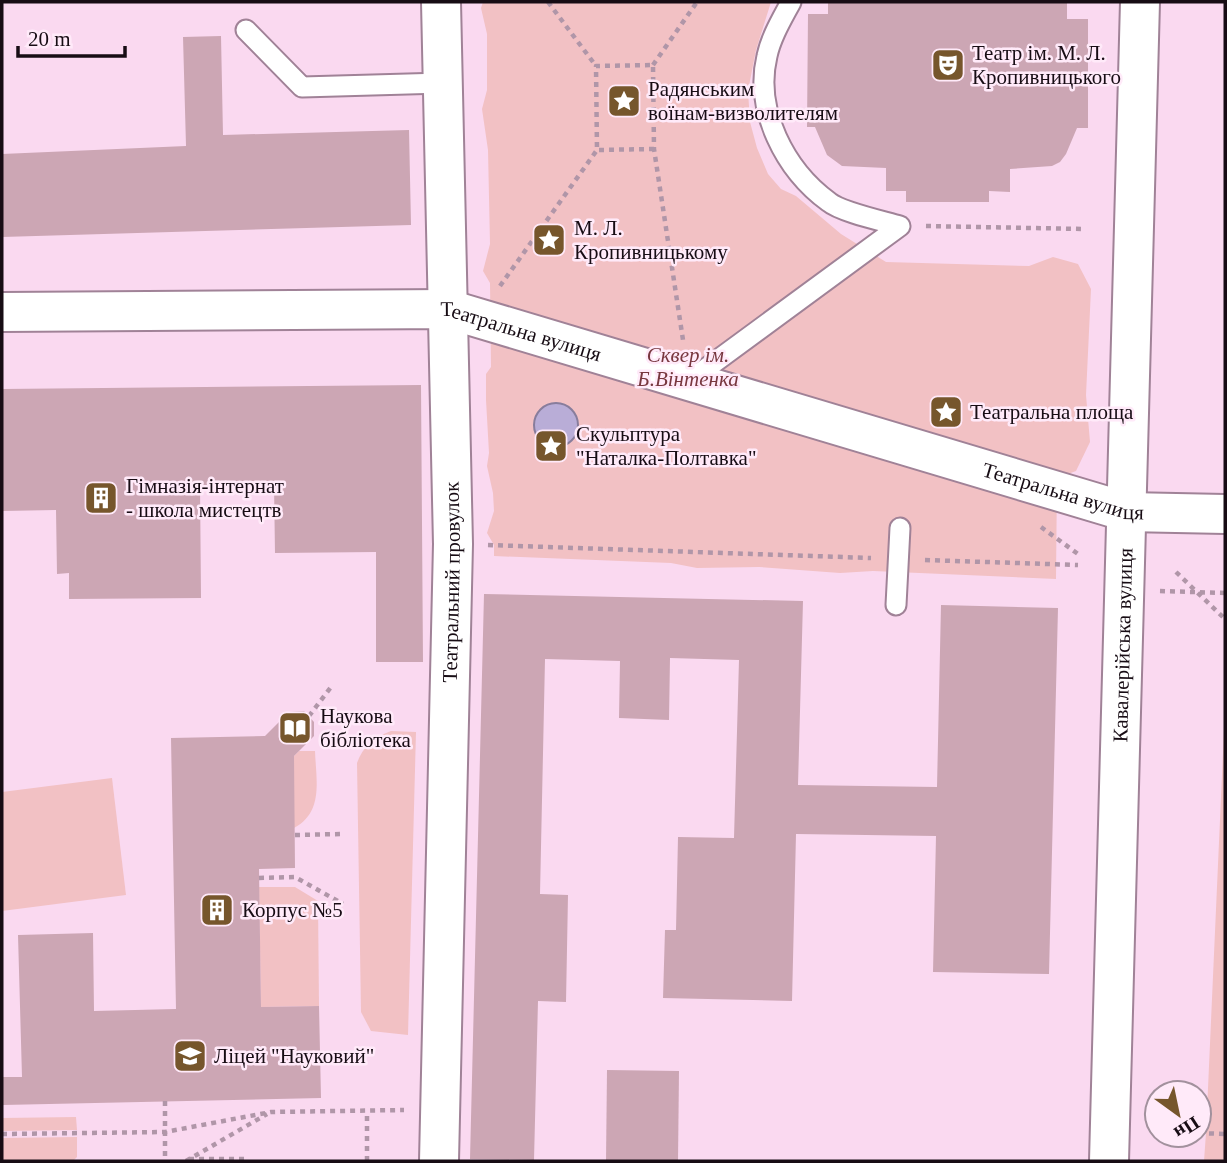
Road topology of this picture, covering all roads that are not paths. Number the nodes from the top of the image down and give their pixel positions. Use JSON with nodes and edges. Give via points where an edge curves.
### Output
{"nodes":[{"id":1,"x":442,"y":2,"type":"edge"},
{"id":2,"x":791,"y":2,"type":"edge"},
{"id":3,"x":1140,"y":2,"type":"edge"},
{"id":4,"x":246,"y":30,"type":"dead end"},
{"id":5,"x":443,"y":83,"type":"junction"},
{"id":6,"x":2,"y":312,"type":"edge"},
{"id":7,"x":462,"y":313,"type":"junction"},
{"id":8,"x":690,"y":381,"type":"junction"},
{"id":9,"x":1127,"y":512,"type":"junction"},
{"id":10,"x":1225,"y":514,"type":"edge"},
{"id":11,"x":900,"y":528,"type":"dead end"},
{"id":12,"x":896,"y":605,"type":"dead end"},
{"id":13,"x":439,"y":1161,"type":"edge"},
{"id":14,"x":1109,"y":1161,"type":"edge"}],
"edges":[{"from":1,"to":5,"type":"street","name":"Театральний провулок"},
{"from":2,"to":8,"type":"lane","via":[[766,55],[763,93],[783,150],[830,204],[900,226]]},
{"from":3,"to":9,"type":"street","name":"Кавалерійська вулиця"},
{"from":4,"to":5,"type":"lane","via":[[302,87]]},
{"from":5,"to":7,"type":"street","name":"Театральний провулок"},
{"from":6,"to":7,"type":"street","name":"Театральна вулиця"},
{"from":7,"to":8,"type":"street","name":"Театральна вулиця"},
{"from":7,"to":13,"type":"street","name":"Театральний провулок"},
{"from":8,"to":9,"type":"street","name":"Театральна вулиця"},
{"from":9,"to":10,"type":"street","name":"Театральна вулиця"},
{"from":9,"to":14,"type":"street","name":"Кавалерійська вулиця"},
{"from":11,"to":12,"type":"lane"}]}
